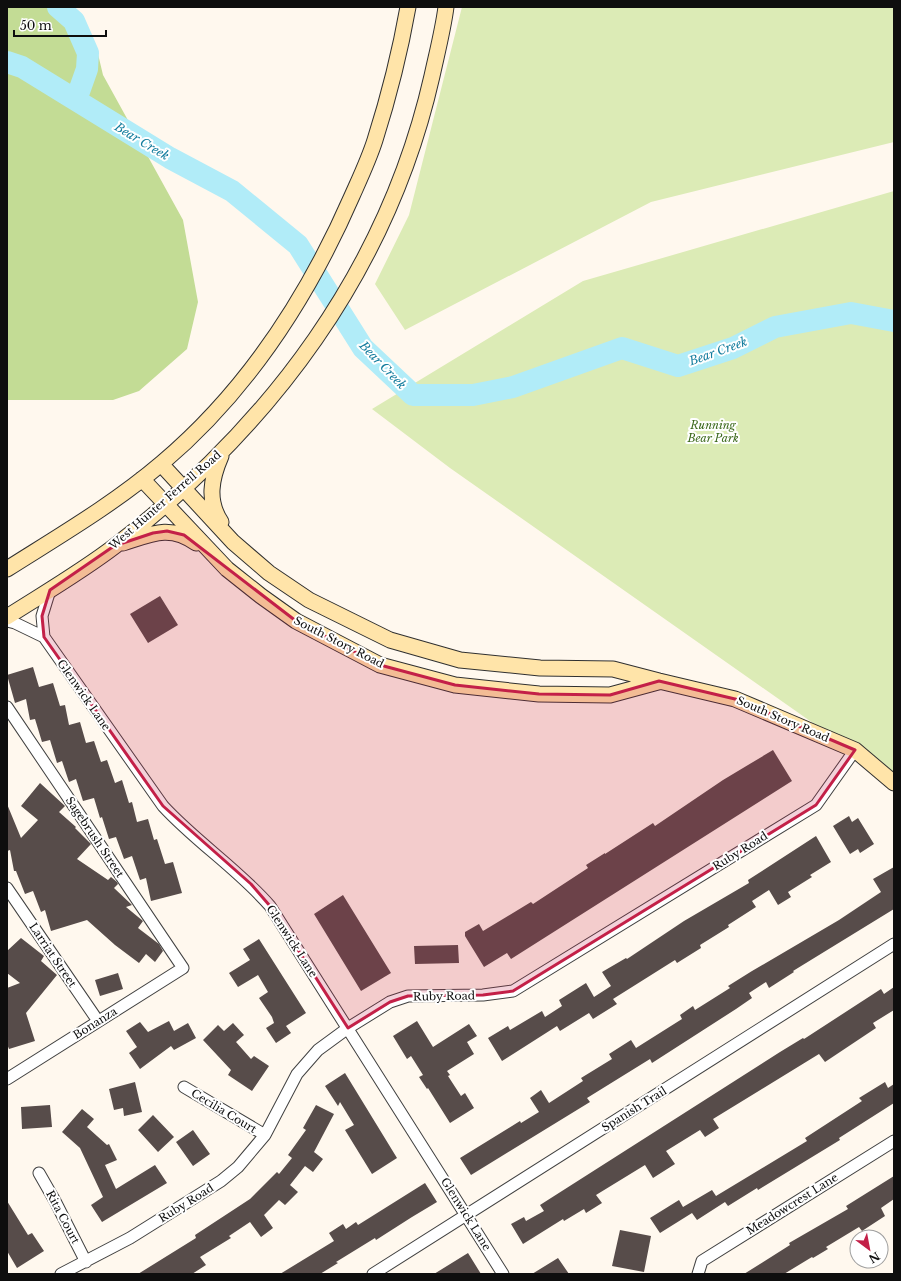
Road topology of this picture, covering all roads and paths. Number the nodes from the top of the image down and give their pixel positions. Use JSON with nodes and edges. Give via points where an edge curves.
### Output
{"nodes":[{"id":1,"x":408,"y":7,"type":"edge"},
{"id":2,"x":446,"y":7,"type":"edge"},
{"id":3,"x":224,"y":449,"type":"junction"},
{"id":4,"x":161,"y":464,"type":"junction"},
{"id":5,"x":142,"y":479,"type":"junction"},
{"id":6,"x":183,"y":488,"type":"junction"},
{"id":7,"x":165,"y":503,"type":"junction"},
{"id":8,"x":233,"y":542,"type":"junction"},
{"id":9,"x":114,"y":546,"type":"junction"},
{"id":10,"x":214,"y":555,"type":"junction"},
{"id":11,"x":7,"y":569,"type":"edge"},
{"id":12,"x":50,"y":590,"type":"junction"},
{"id":13,"x":7,"y":617,"type":"edge"},
{"id":14,"x":7,"y":621,"type":"edge"},
{"id":15,"x":44,"y":637,"type":"junction"},
{"id":16,"x":659,"y":682,"type":"junction"},
{"id":17,"x":7,"y":707,"type":"edge"},
{"id":18,"x":855,"y":750,"type":"junction"},
{"id":19,"x":894,"y":783,"type":"edge"},
{"id":20,"x":7,"y":888,"type":"edge"},
{"id":21,"x":894,"y":944,"type":"edge"},
{"id":22,"x":183,"y":968,"type":"joint"},
{"id":23,"x":98,"y":1021,"type":"junction"},
{"id":24,"x":348,"y":1028,"type":"junction"},
{"id":25,"x":9,"y":1074,"type":"edge"},
{"id":26,"x":184,"y":1087,"type":"dead end"},
{"id":27,"x":264,"y":1135,"type":"junction"},
{"id":28,"x":894,"y":1141,"type":"edge"},
{"id":29,"x":39,"y":1173,"type":"dead end"},
{"id":30,"x":466,"y":1215,"type":"junction"},
{"id":31,"x":86,"y":1262,"type":"junction"},
{"id":32,"x":61,"y":1274,"type":"edge"},
{"id":33,"x":373,"y":1274,"type":"edge"},
{"id":34,"x":503,"y":1274,"type":"edge"},
{"id":35,"x":698,"y":1274,"type":"edge"}],
"edges":[{"from":1,"to":4,"type":"main road","via":[[397,63],[375,141],[322,260],[303,294],[256,364],[210,416]]},
{"from":2,"to":3,"type":"main road","name":"West Hunter Ferrell Road","via":[[427,100],[411,152],[392,202],[359,270],[323,329],[280,387]]},
{"from":3,"to":6,"type":"main road","name":"West Hunter Ferrell Road"},
{"from":3,"to":8,"type":"main road","via":[[213,473],[212,497],[216,516]]},
{"from":4,"to":5,"type":"main road"},
{"from":4,"to":6,"type":"main road","name":"South Story Road"},
{"from":5,"to":7,"type":"main road","name":"South Story Road"},
{"from":5,"to":11,"type":"main road"},
{"from":6,"to":7,"type":"main road","name":"West Hunter Ferrell Road"},
{"from":6,"to":8,"type":"main road","name":"South Story Road"},
{"from":7,"to":9,"type":"main road","name":"West Hunter Ferrell Road"},
{"from":7,"to":10,"type":"main road","name":"South Story Road"},
{"from":8,"to":16,"type":"main road","name":"South Story Road","via":[[270,573],[309,600],[390,640],[460,660],[540,668],[613,669]]},
{"from":9,"to":10,"type":"main road","via":[[167,531],[184,535]]},
{"from":9,"to":12,"type":"main road","name":"West Hunter Ferrell Road"},
{"from":10,"to":16,"type":"main road","name":"South Story Road","via":[[227,569],[296,621],[380,665],[455,685],[539,694],[610,694]]},
{"from":12,"to":13,"type":"main road","name":"West Hunter Ferrell Road"},
{"from":12,"to":15,"type":"street","name":"Glenwick Lane","via":[[42,616]]},
{"from":14,"to":15,"type":"street","name":"Glenwick Lane"},
{"from":15,"to":24,"type":"street","name":"Glenwick Lane","via":[[163,806],[178,823],[251,884],[270,906]]},
{"from":16,"to":18,"type":"main road","name":"South Story Road","via":[[735,699]]},
{"from":17,"to":22,"type":"street","name":"Sagebrush Street"},
{"from":18,"to":19,"type":"main road","name":"South Story Road"},
{"from":18,"to":24,"type":"street","name":"Ruby Road","via":[[816,805],[513,991],[483,995],[408,996],[390,1002]]},
{"from":20,"to":23,"type":"street","name":"Larriat Street"},
{"from":21,"to":30,"type":"street","name":"Spanish Trail"},
{"from":22,"to":23,"type":"street","name":"Bonanza"},
{"from":23,"to":25,"type":"street","name":"Bonanza"},
{"from":24,"to":27,"type":"street","name":"Ruby Road","via":[[318,1050],[297,1074]]},
{"from":24,"to":30,"type":"street","name":"Glenwick Lane"},
{"from":26,"to":27,"type":"street","name":"Cecilia Court"},
{"from":27,"to":31,"type":"street","name":"Ruby Road","via":[[238,1167],[221,1182]]},
{"from":28,"to":35,"type":"street","name":"Meadowcrest Lane","via":[[702,1261]]},
{"from":29,"to":31,"type":"street","name":"Rita Court"},
{"from":30,"to":33,"type":"street","name":"Spanish Trail"},
{"from":30,"to":34,"type":"street","name":"Glenwick Lane"},
{"from":31,"to":32,"type":"street","name":"Ruby Road"}]}
